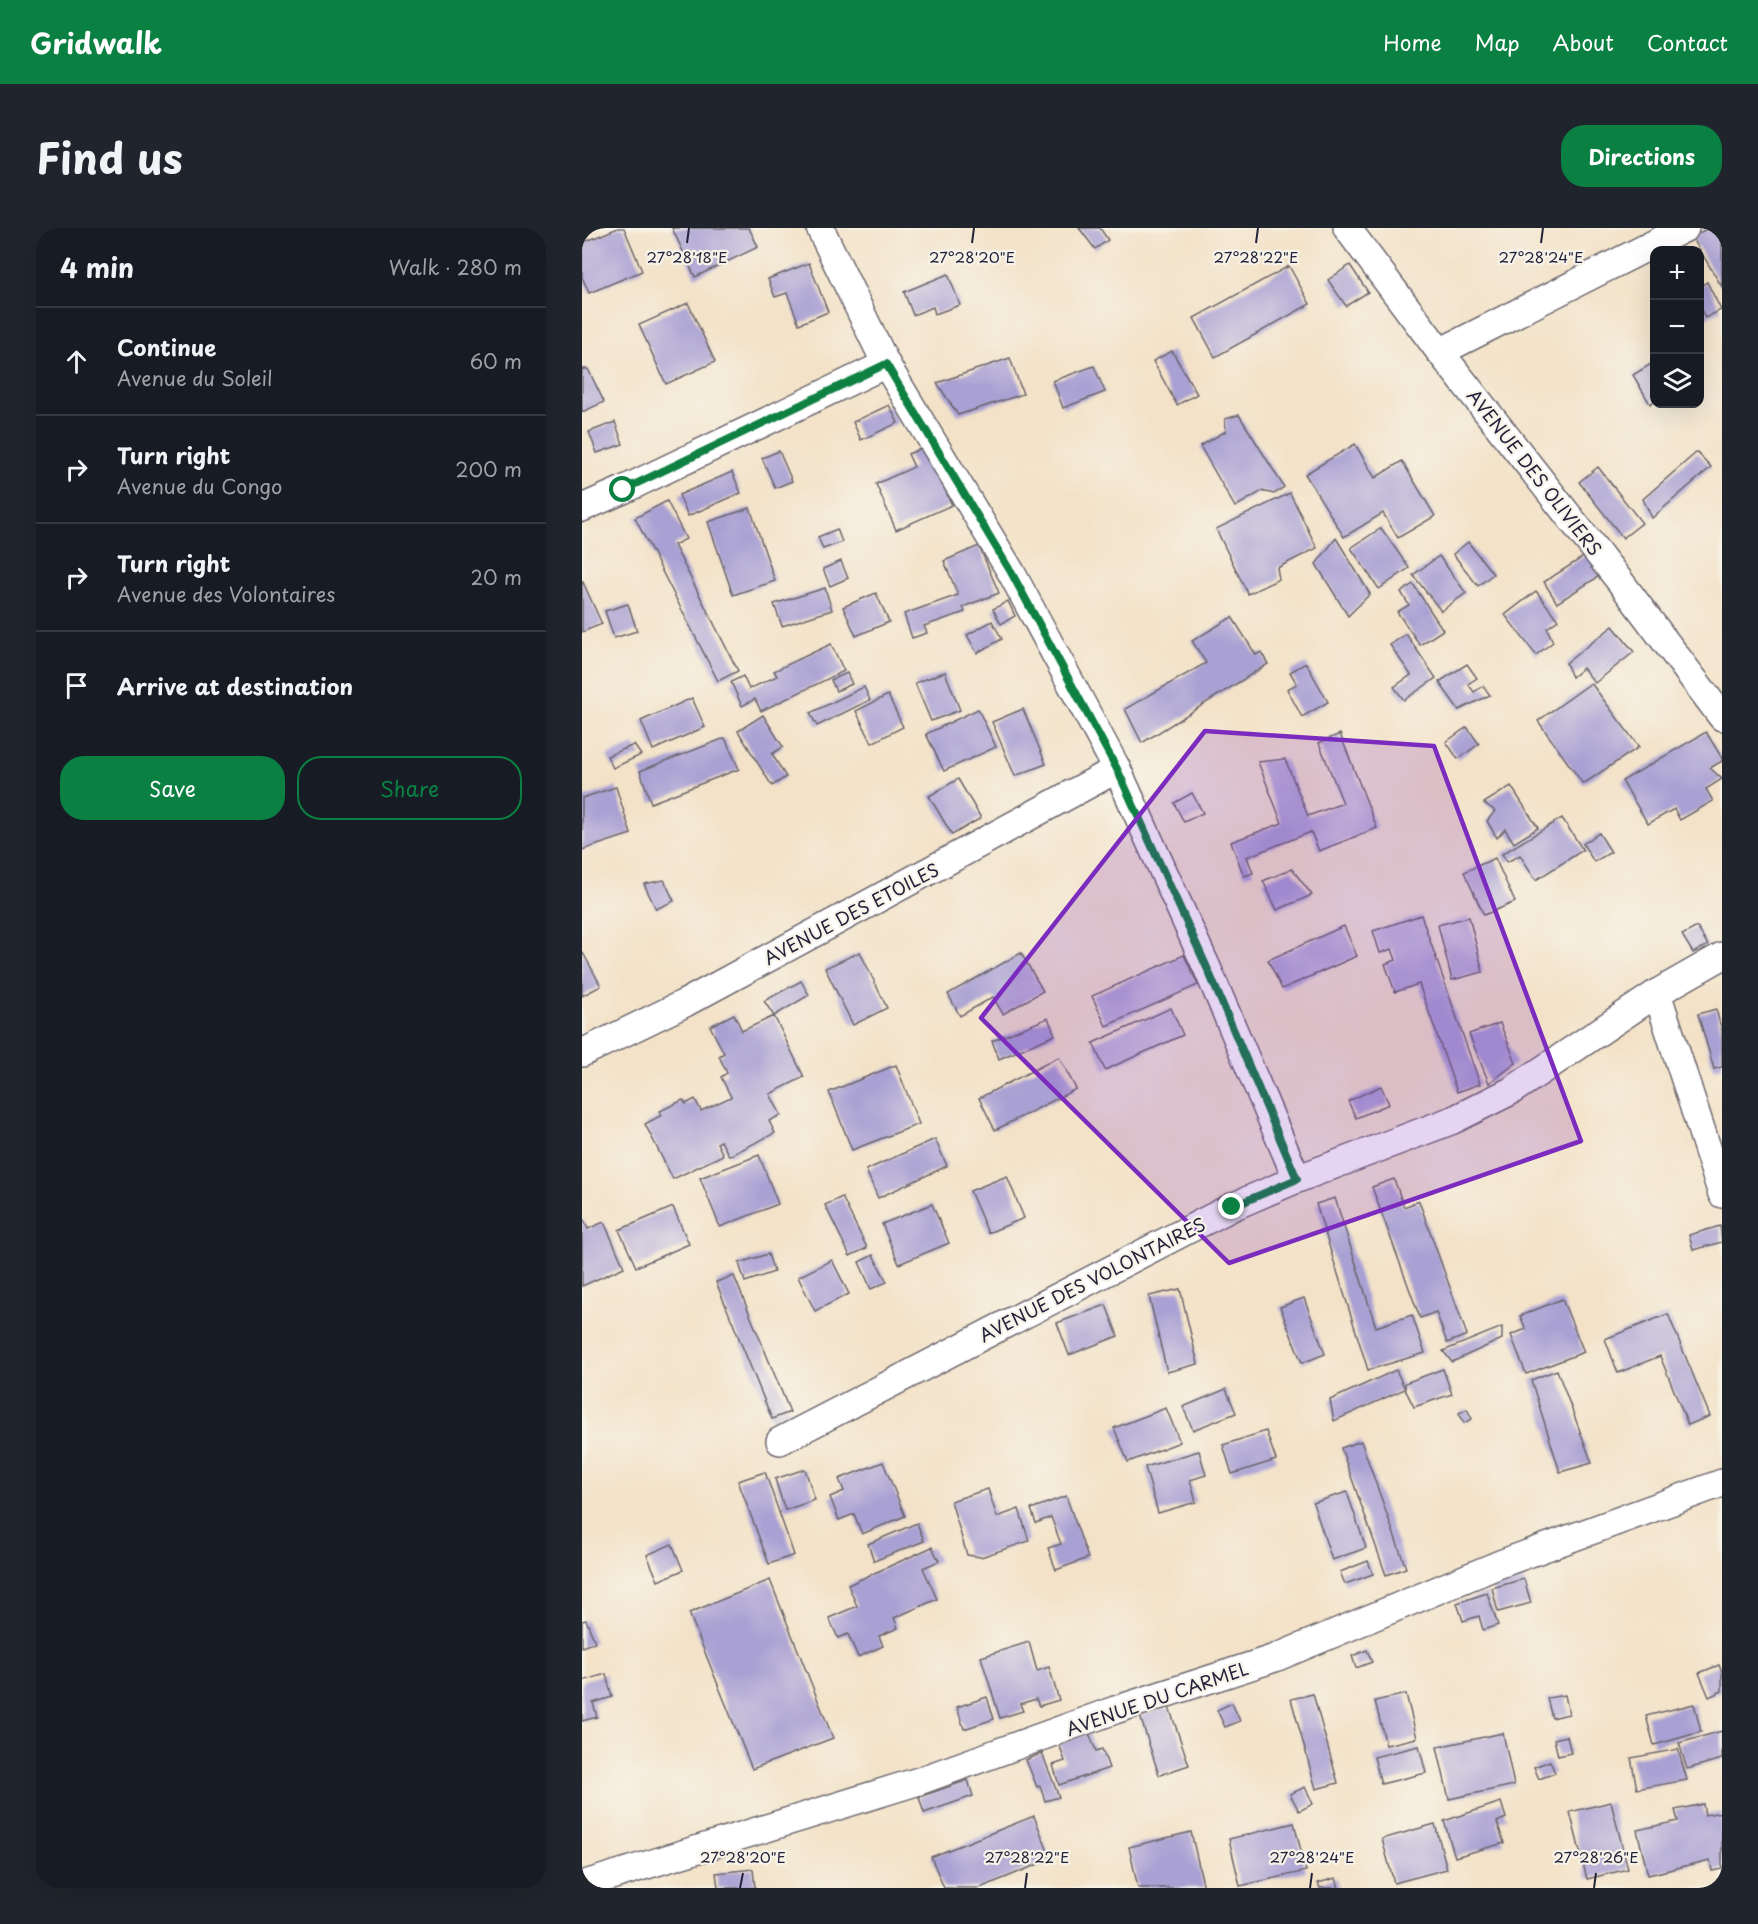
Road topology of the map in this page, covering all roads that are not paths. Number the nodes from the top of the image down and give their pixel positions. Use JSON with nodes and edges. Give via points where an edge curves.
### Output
{"nodes":[{"id":1,"x":820,"y":228,"type":"edge"},
{"id":2,"x":1347,"y":228,"type":"edge"},
{"id":3,"x":1685,"y":228,"type":"edge"},
{"id":4,"x":1440,"y":352,"type":"junction"},
{"id":5,"x":886,"y":364,"type":"junction"},
{"id":6,"x":582,"y":508,"type":"edge"},
{"id":7,"x":1719,"y":709,"type":"edge"},
{"id":8,"x":1117,"y":769,"type":"junction"},
{"id":9,"x":1722,"y":956,"type":"edge"},
{"id":10,"x":1657,"y":993,"type":"junction"},
{"id":11,"x":582,"y":1053,"type":"edge"},
{"id":12,"x":1297,"y":1179,"type":"junction"},
{"id":13,"x":1722,"y":1194,"type":"edge"},
{"id":14,"x":780,"y":1442,"type":"dead end"},
{"id":15,"x":1722,"y":1483,"type":"edge"},
{"id":16,"x":582,"y":1885,"type":"edge"}],
"edges":[{"from":1,"to":5,"type":"street"},
{"from":2,"to":4,"type":"street","name":"AVENUE DES OLIVIERS"},
{"from":3,"to":4,"type":"street"},
{"from":4,"to":7,"type":"street","name":"AVENUE DES OLIVIERS"},
{"from":5,"to":6,"type":"street"},
{"from":5,"to":8,"type":"street","via":[[1011,572]]},
{"from":8,"to":11,"type":"street","name":"AVENUE DES ETOILES","via":[[685,1003]]},
{"from":8,"to":12,"type":"street"},
{"from":9,"to":10,"type":"street","name":"AVENUE DES VOLONTAIRES"},
{"from":10,"to":12,"type":"street","name":"AVENUE DES VOLONTAIRES","via":[[1511,1091],[1453,1120]]},
{"from":10,"to":13,"type":"street"},
{"from":12,"to":14,"type":"street","name":"AVENUE DES VOLONTAIRES","via":[[1232,1207]]},
{"from":15,"to":16,"type":"street","name":"AVENUE DU CARMEL","via":[[1500,1564],[1275,1658],[1115,1710],[919,1781]]}]}
